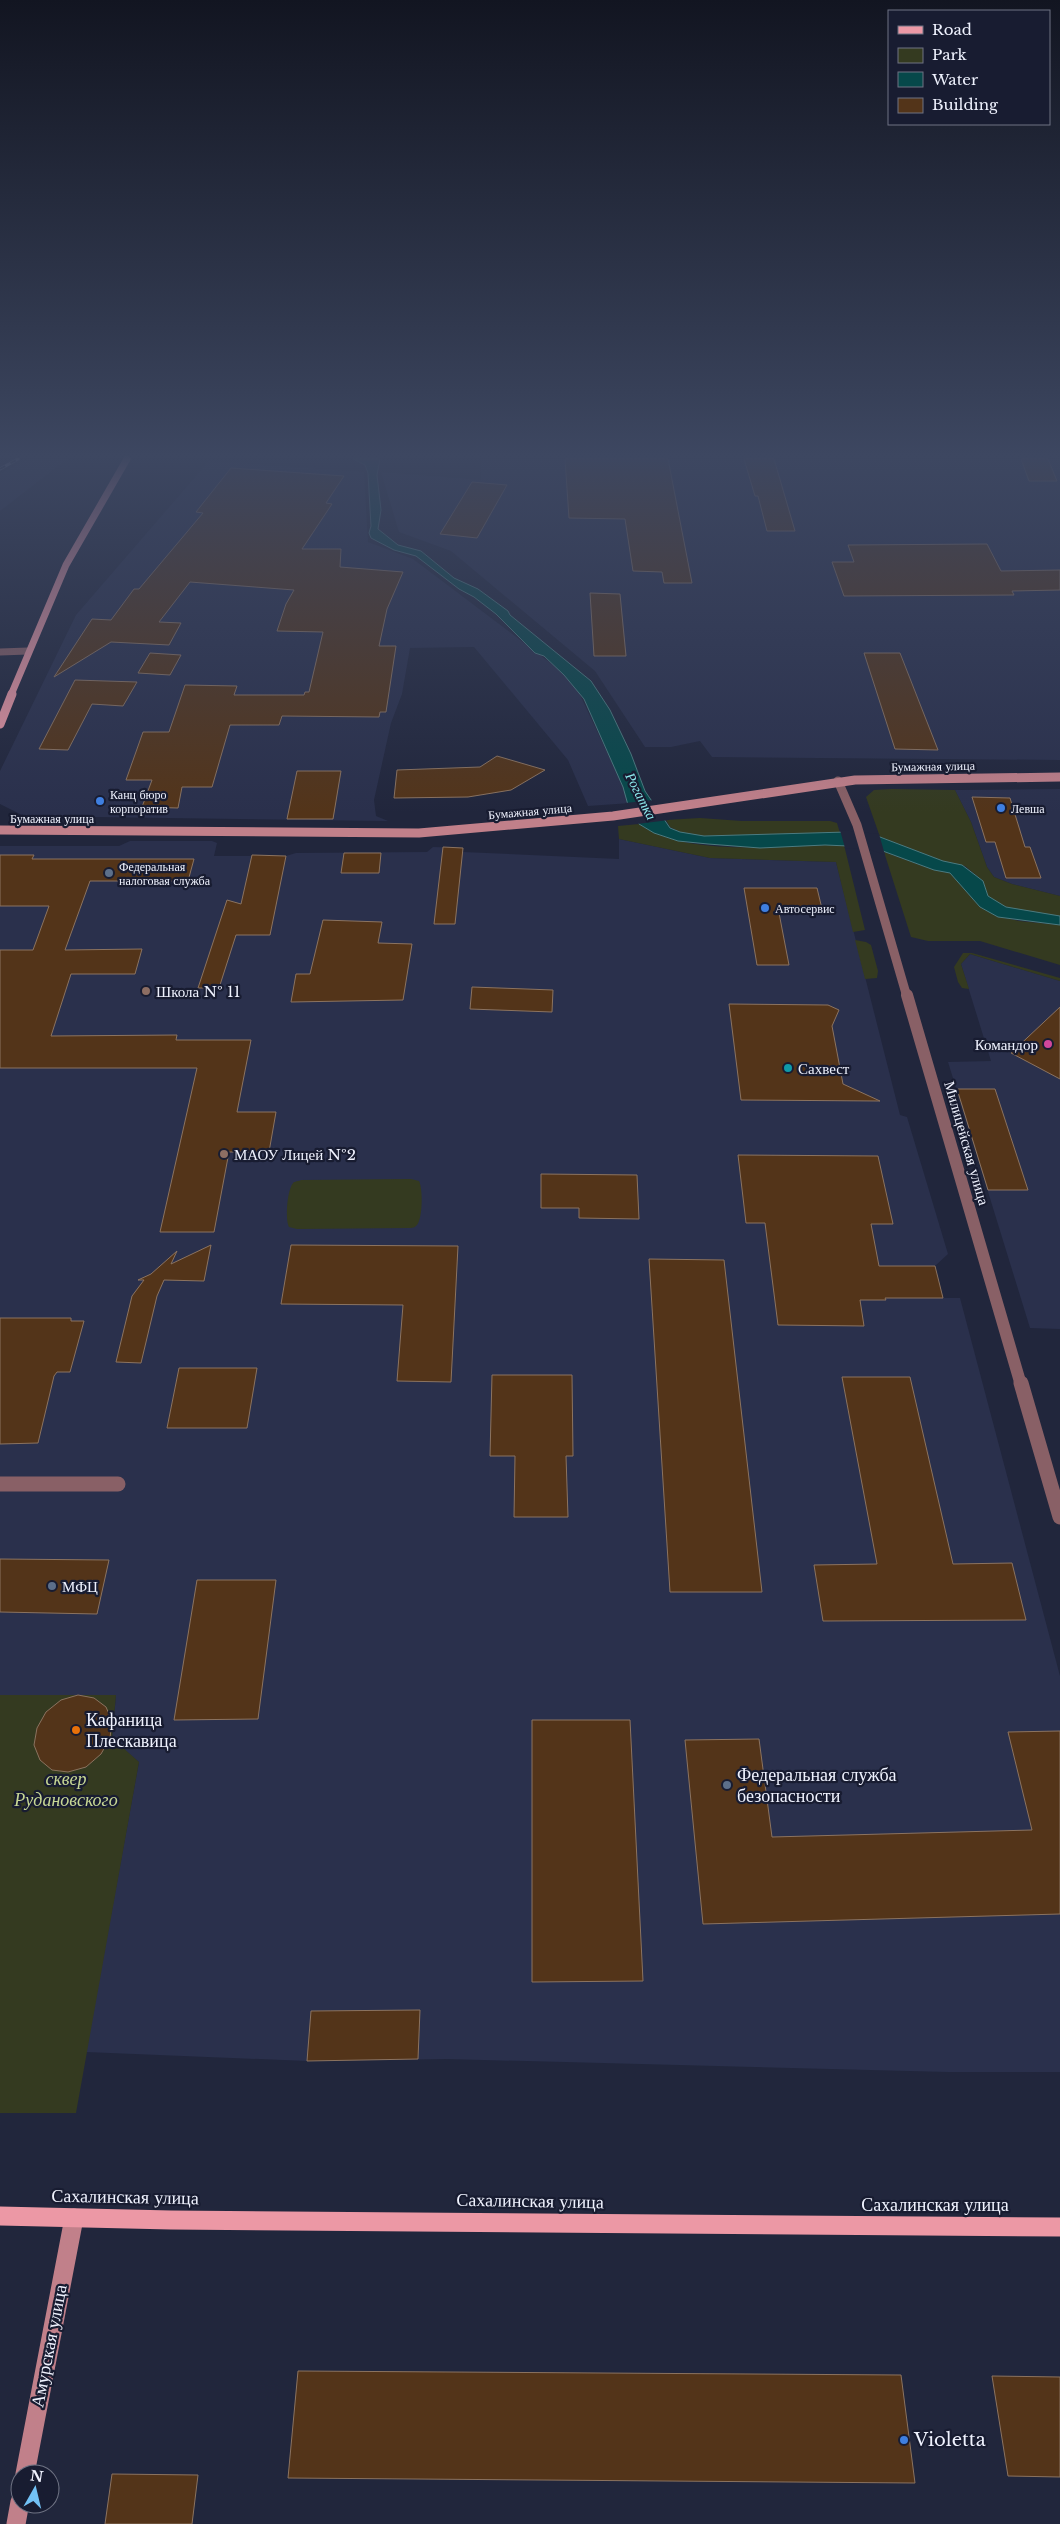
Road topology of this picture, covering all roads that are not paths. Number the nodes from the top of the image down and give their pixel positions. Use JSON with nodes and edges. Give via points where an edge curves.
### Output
{"nodes":[{"id":1,"x":61,"y":577,"type":"edge"},
{"id":2,"x":0,"y":652,"type":"edge"},
{"id":3,"x":28,"y":652,"type":"junction"},
{"id":4,"x":0,"y":724,"type":"edge"},
{"id":5,"x":1060,"y":777,"type":"edge"},
{"id":6,"x":838,"y":781,"type":"junction"},
{"id":7,"x":0,"y":830,"type":"edge"},
{"id":8,"x":0,"y":1484,"type":"edge"},
{"id":9,"x":118,"y":1484,"type":"dead end"},
{"id":10,"x":1060,"y":1517,"type":"edge"},
{"id":11,"x":0,"y":2216,"type":"edge"},
{"id":12,"x":74,"y":2218,"type":"junction"},
{"id":13,"x":1060,"y":2227,"type":"edge"},
{"id":14,"x":27,"y":2464,"type":"edge"}],
"edges":[{"from":1,"to":3,"type":"main road"},
{"from":2,"to":3,"type":"street"},
{"from":3,"to":4,"type":"main road"},
{"from":5,"to":6,"type":"street","name":"Бумажная улица"},
{"from":6,"to":7,"type":"street","name":"Бумажная улица","via":[[613,816],[419,833]]},
{"from":6,"to":10,"type":"street","name":"Милицейская улица","via":[[857,825]]},
{"from":8,"to":9,"type":"street"},
{"from":11,"to":12,"type":"main road","name":"Сахалинская улица"},
{"from":12,"to":13,"type":"main road","name":"Сахалинская улица"},
{"from":12,"to":14,"type":"street","name":"Амурская улица"}]}
